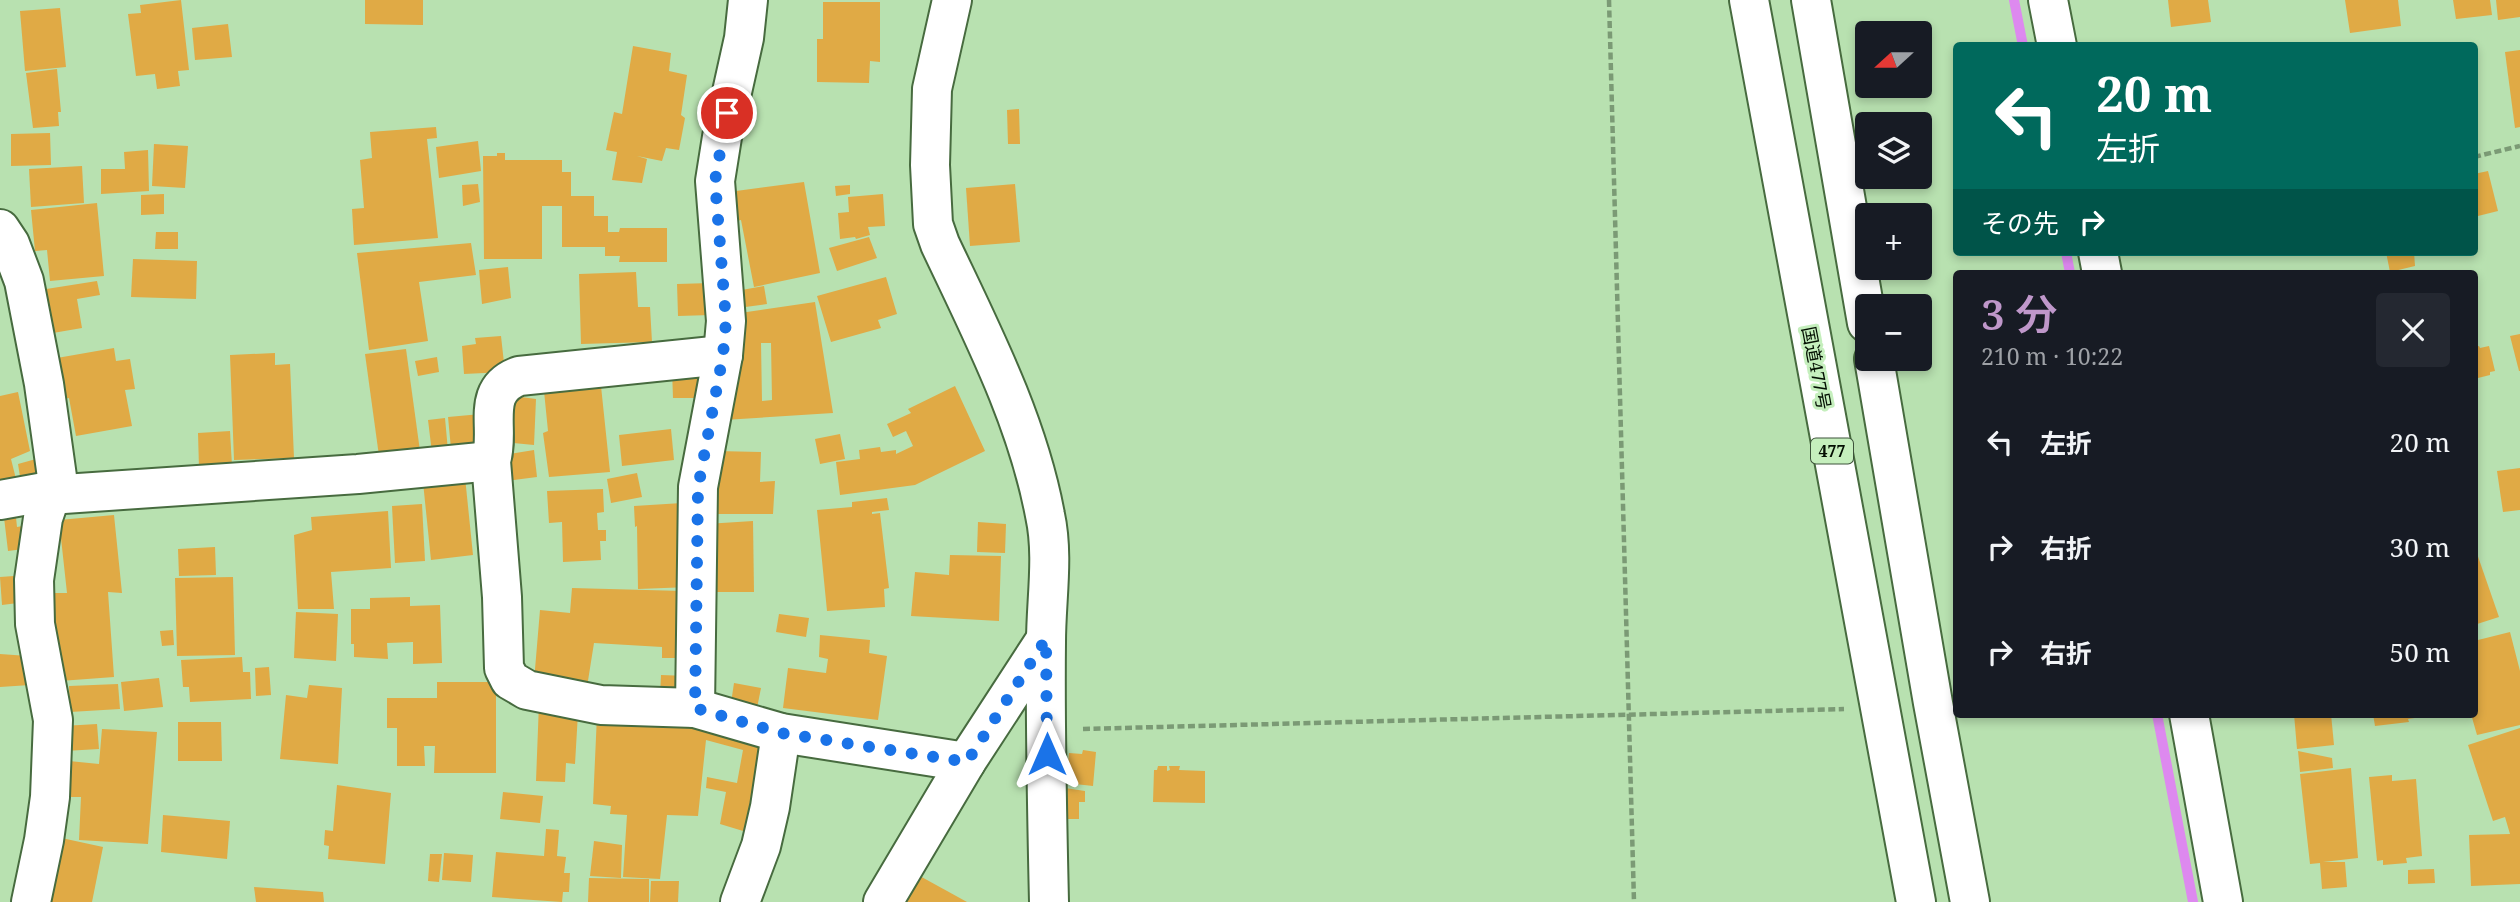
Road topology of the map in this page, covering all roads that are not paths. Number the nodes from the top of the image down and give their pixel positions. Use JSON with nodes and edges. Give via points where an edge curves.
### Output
{"nodes":[{"id":1,"x":748,"y":0,"type":"edge"},
{"id":2,"x":952,"y":0,"type":"edge"},
{"id":3,"x":1749,"y":0,"type":"edge"},
{"id":4,"x":1811,"y":0,"type":"edge"},
{"id":5,"x":2048,"y":0,"type":"edge"},
{"id":6,"x":2056,"y":42,"type":"edge"},
{"id":7,"x":0,"y":229,"type":"edge"},
{"id":8,"x":1862,"y":294,"type":"edge"},
{"id":9,"x":723,"y":355,"type":"junction"},
{"id":10,"x":1876,"y":371,"type":"edge"},
{"id":11,"x":491,"y":461,"type":"junction"},
{"id":12,"x":50,"y":493,"type":"junction"},
{"id":13,"x":0,"y":500,"type":"edge"},
{"id":14,"x":1046,"y":639,"type":"junction"},
{"id":15,"x":695,"y":708,"type":"junction"},
{"id":16,"x":2190,"y":718,"type":"edge"},
{"id":17,"x":781,"y":733,"type":"junction"},
{"id":18,"x":967,"y":762,"type":"junction"},
{"id":19,"x":31,"y":902,"type":"edge"},
{"id":20,"x":740,"y":902,"type":"edge"},
{"id":21,"x":883,"y":902,"type":"edge"},
{"id":22,"x":1049,"y":902,"type":"edge"},
{"id":23,"x":1916,"y":902,"type":"edge"},
{"id":24,"x":1970,"y":902,"type":"edge"},
{"id":25,"x":2223,"y":902,"type":"edge"}],
"edges":[{"from":1,"to":9,"type":"main road","via":[[715,181],[726,321]]},
{"from":2,"to":14,"type":"main road","via":[[932,89],[933,224],[997,364],[1033,460],[1046,518]]},
{"from":3,"to":23,"type":"main road","name":"国道477号","number":"477"},
{"from":4,"to":8,"type":"main road"},
{"from":5,"to":6,"type":"main road"},
{"from":7,"to":12,"type":"main road","via":[[27,293],[57,477]]},
{"from":9,"to":11,"type":"main road","via":[[519,376],[507,381],[499,388],[494,404]]},
{"from":9,"to":15,"type":"main road","via":[[698,488]]},
{"from":10,"to":24,"type":"main road"},
{"from":11,"to":12,"type":"main road"},
{"from":11,"to":15,"type":"main road","via":[[504,668],[510,680],[527,690],[601,705]]},
{"from":12,"to":13,"type":"main road"},
{"from":12,"to":19,"type":"main road","via":[[33,580],[35,624],[53,720],[50,797]]},
{"from":14,"to":18,"type":"main road"},
{"from":14,"to":22,"type":"main road"},
{"from":15,"to":17,"type":"main road"},
{"from":16,"to":25,"type":"main road"},
{"from":17,"to":18,"type":"main road"},
{"from":17,"to":20,"type":"main road","via":[[761,846]]},
{"from":18,"to":21,"type":"main road"}]}
